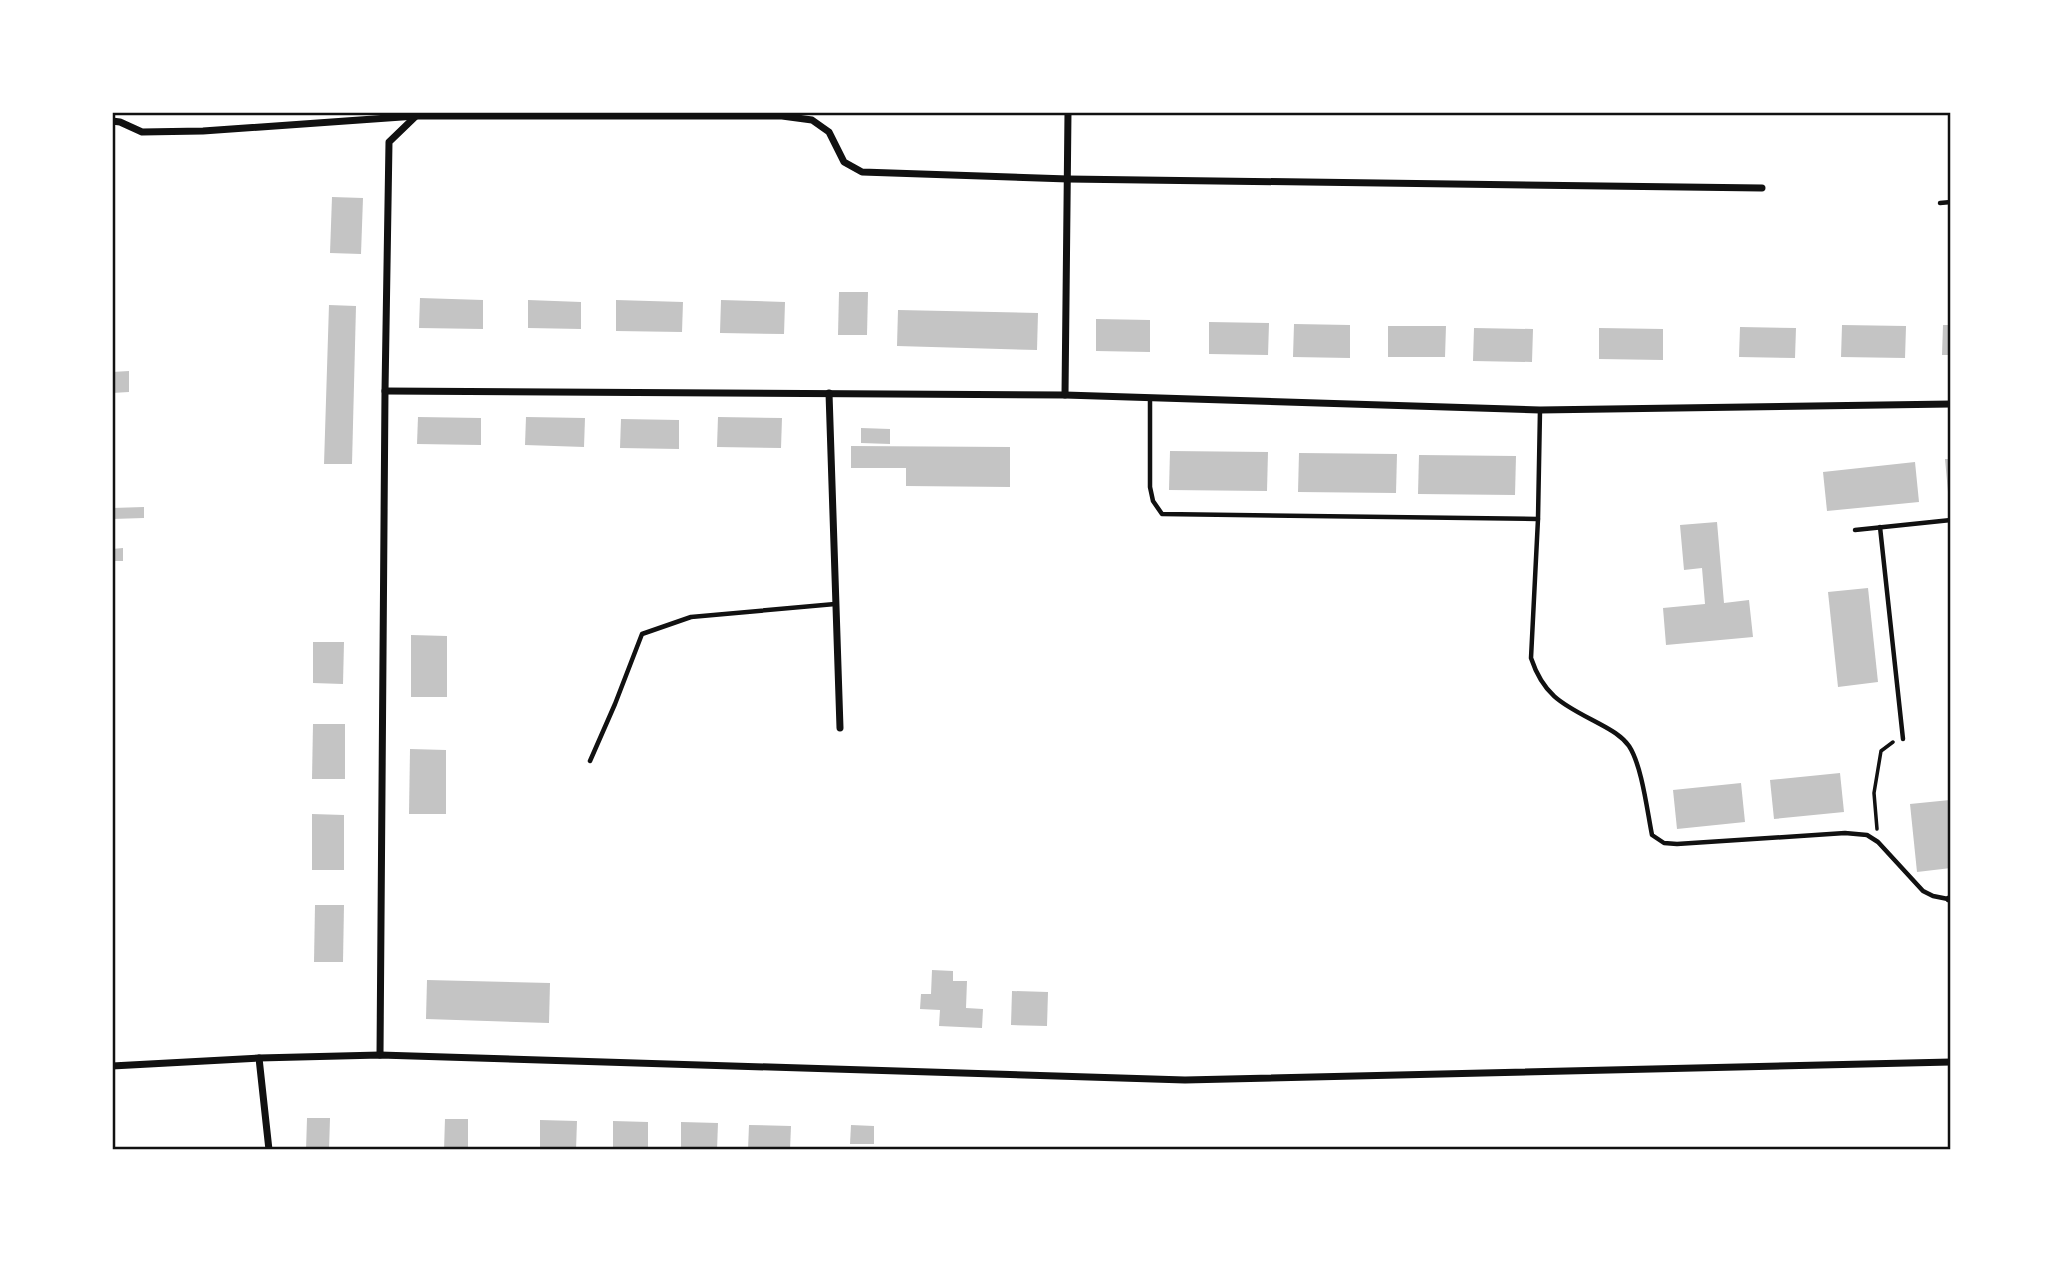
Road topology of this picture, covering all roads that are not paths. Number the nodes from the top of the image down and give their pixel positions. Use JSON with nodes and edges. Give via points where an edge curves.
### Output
{"nodes":[{"id":1,"x":1068,"y":112,"type":"edge"},
{"id":2,"x":416,"y":114,"type":"edge"},
{"id":3,"x":112,"y":121,"type":"edge"},
{"id":4,"x":1068,"y":179,"type":"junction"},
{"id":5,"x":1762,"y":188,"type":"dead end"},
{"id":6,"x":1951,"y":202,"type":"edge"},
{"id":7,"x":1940,"y":203,"type":"dead end"},
{"id":8,"x":385,"y":391,"type":"junction"},
{"id":9,"x":829,"y":394,"type":"junction"},
{"id":10,"x":1065,"y":395,"type":"junction"},
{"id":11,"x":1150,"y":398,"type":"junction"},
{"id":12,"x":1951,"y":404,"type":"edge"},
{"id":13,"x":1539,"y":410,"type":"junction"},
{"id":14,"x":1538,"y":519,"type":"junction"},
{"id":15,"x":1951,"y":520,"type":"edge"},
{"id":16,"x":1880,"y":527,"type":"junction"},
{"id":17,"x":1855,"y":530,"type":"dead end"},
{"id":18,"x":836,"y":604,"type":"junction"},
{"id":19,"x":840,"y":728,"type":"dead end"},
{"id":20,"x":1903,"y":739,"type":"road end"},
{"id":21,"x":590,"y":761,"type":"dead end"},
{"id":22,"x":1950,"y":899,"type":"edge"},
{"id":23,"x":380,"y":1055,"type":"junction"},
{"id":24,"x":259,"y":1058,"type":"junction"},
{"id":25,"x":1951,"y":1062,"type":"edge"},
{"id":26,"x":112,"y":1066,"type":"edge"},
{"id":27,"x":269,"y":1150,"type":"edge"}],
"edges":[{"from":1,"to":4,"type":"street"},
{"from":2,"to":3,"type":"street","via":[[203,131],[142,132]]},
{"from":2,"to":4,"type":"street","via":[[782,116],[812,120],[830,132],[845,162],[862,172]]},
{"from":2,"to":8,"type":"street","via":[[389,142]]},
{"from":4,"to":5,"type":"street"},
{"from":4,"to":10,"type":"street"},
{"from":6,"to":7,"type":"lane"},
{"from":8,"to":9,"type":"street"},
{"from":8,"to":23,"type":"street"},
{"from":9,"to":10,"type":"street"},
{"from":9,"to":18,"type":"street"},
{"from":10,"to":11,"type":"street"},
{"from":11,"to":13,"type":"street"},
{"from":11,"to":14,"type":"lane","via":[[1150,487],[1162,514]]},
{"from":12,"to":13,"type":"street"},
{"from":13,"to":14,"type":"lane"},
{"from":14,"to":22,"type":"lane","via":[[1531,657],[1537,674],[1564,705],[1621,737],[1629,747],[1637,763],[1652,835],[1677,844],[1867,835],[1923,891]]},
{"from":15,"to":16,"type":"lane"},
{"from":16,"to":17,"type":"lane"},
{"from":16,"to":20,"type":"lane"},
{"from":18,"to":19,"type":"street"},
{"from":18,"to":21,"type":"lane","via":[[691,617],[642,634]]},
{"from":23,"to":24,"type":"street"},
{"from":23,"to":25,"type":"street","via":[[1185,1080]]},
{"from":24,"to":26,"type":"street"},
{"from":24,"to":27,"type":"street"}]}
